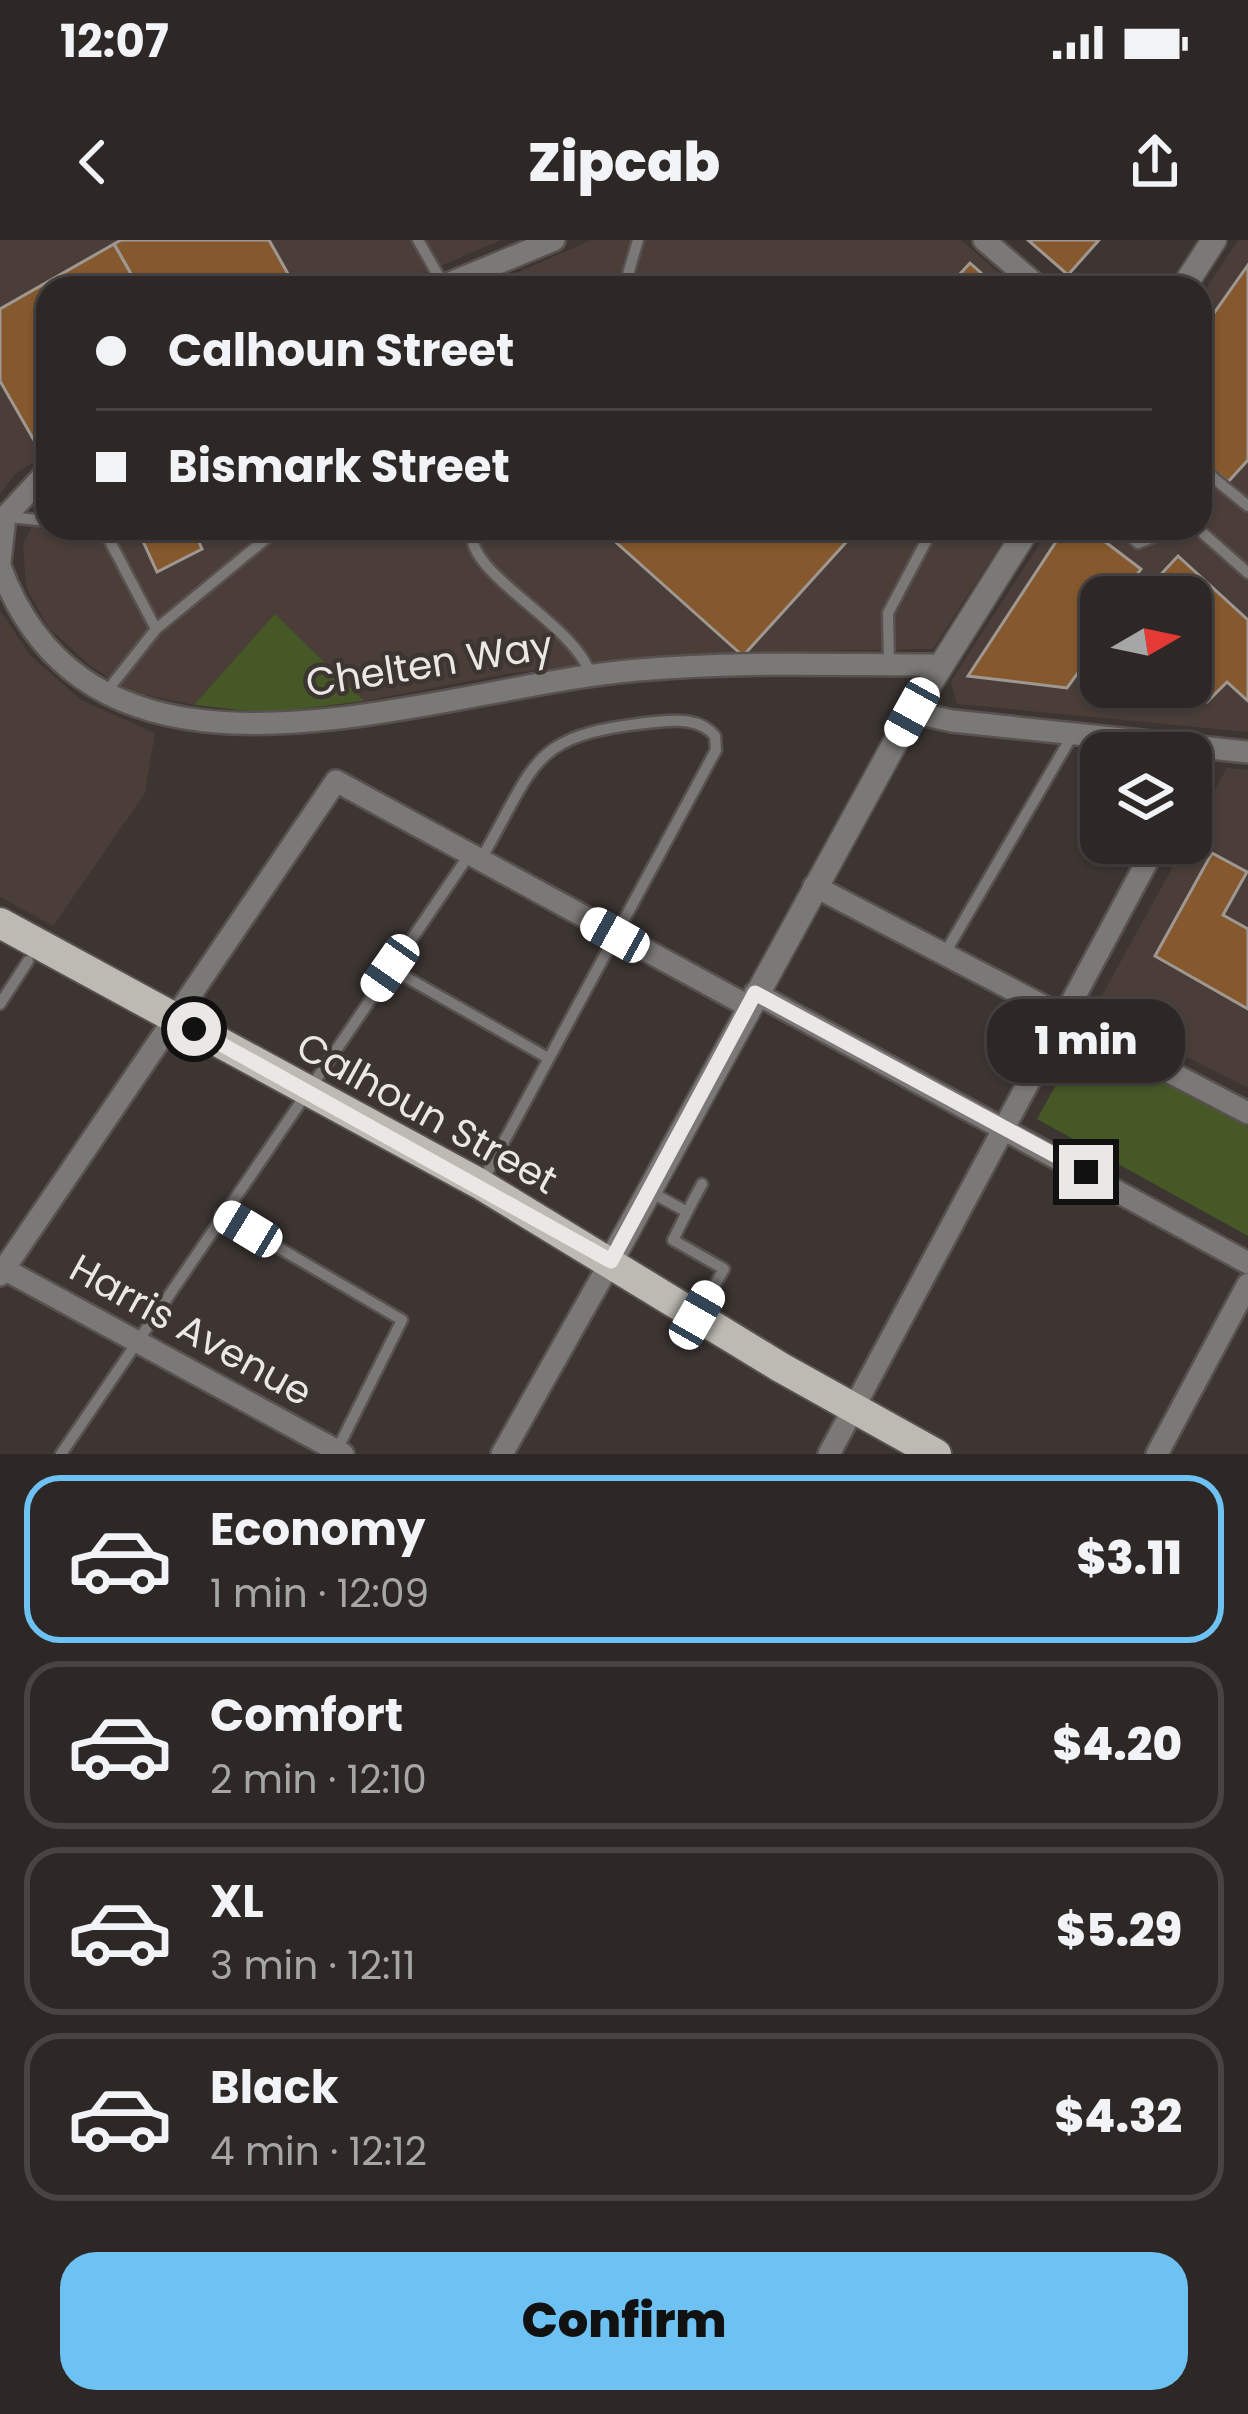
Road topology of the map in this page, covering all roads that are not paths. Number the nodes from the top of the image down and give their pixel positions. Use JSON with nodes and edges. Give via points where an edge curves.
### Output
{"nodes":[{"id":1,"x":418,"y":240,"type":"edge"},
{"id":2,"x":554,"y":240,"type":"edge"},
{"id":3,"x":638,"y":240,"type":"edge"},
{"id":4,"x":984,"y":240,"type":"edge"},
{"id":5,"x":1214,"y":240,"type":"edge"},
{"id":6,"x":509,"y":248,"type":"edge"},
{"id":7,"x":436,"y":276,"type":"edge"},
{"id":8,"x":461,"y":276,"type":"edge"},
{"id":9,"x":628,"y":276,"type":"edge"},
{"id":10,"x":1026,"y":276,"type":"edge"},
{"id":11,"x":1191,"y":276,"type":"edge"},
{"id":12,"x":1213,"y":478,"type":"edge"},
{"id":13,"x":36,"y":482,"type":"edge"},
{"id":14,"x":1248,"y":506,"type":"edge"},
{"id":15,"x":2,"y":515,"type":"edge"},
{"id":16,"x":36,"y":519,"type":"edge"},
{"id":17,"x":109,"y":540,"type":"edge"},
{"id":18,"x":264,"y":540,"type":"edge"},
{"id":19,"x":470,"y":540,"type":"edge"},
{"id":20,"x":927,"y":540,"type":"edge"},
{"id":21,"x":1020,"y":540,"type":"edge"},
{"id":22,"x":1211,"y":540,"type":"edge"},
{"id":23,"x":0,"y":564,"type":"edge"},
{"id":24,"x":1248,"y":573,"type":"edge"},
{"id":25,"x":156,"y":629,"type":"junction"},
{"id":26,"x":889,"y":665,"type":"junction"},
{"id":27,"x":940,"y":665,"type":"junction"},
{"id":28,"x":591,"y":675,"type":"junction"},
{"id":29,"x":105,"y":693,"type":"junction"},
{"id":30,"x":912,"y":712,"type":"junction"},
{"id":31,"x":1072,"y":734,"type":"junction"},
{"id":32,"x":1080,"y":735,"type":"edge"},
{"id":33,"x":1212,"y":748,"type":"edge"},
{"id":34,"x":1248,"y":752,"type":"edge"},
{"id":35,"x":474,"y":858,"type":"junction"},
{"id":36,"x":1146,"y":864,"type":"edge"},
{"id":37,"x":814,"y":886,"type":"junction"},
{"id":38,"x":0,"y":923,"type":"edge"},
{"id":39,"x":615,"y":935,"type":"junction"},
{"id":40,"x":945,"y":953,"type":"junction"},
{"id":41,"x":28,"y":961,"type":"dead end"},
{"id":42,"x":390,"y":968,"type":"junction"},
{"id":43,"x":751,"y":1000,"type":"junction"},
{"id":44,"x":0,"y":1004,"type":"edge"},
{"id":45,"x":1065,"y":1015,"type":"junction"},
{"id":46,"x":172,"y":1017,"type":"junction"},
{"id":47,"x":548,"y":1058,"type":"junction"},
{"id":48,"x":306,"y":1092,"type":"junction"},
{"id":49,"x":1248,"y":1113,"type":"edge"},
{"id":50,"x":1005,"y":1127,"type":"junction"},
{"id":51,"x":480,"y":1184,"type":"junction"},
{"id":52,"x":702,"y":1184,"type":"dead end"},
{"id":53,"x":649,"y":1190,"type":"junction"},
{"id":54,"x":687,"y":1212,"type":"junction"},
{"id":55,"x":221,"y":1214,"type":"junction"},
{"id":56,"x":611,"y":1261,"type":"junction"},
{"id":57,"x":1248,"y":1263,"type":"edge"},
{"id":58,"x":2,"y":1272,"type":"edge"},
{"id":59,"x":1246,"y":1291,"type":"edge"},
{"id":60,"x":697,"y":1315,"type":"junction"},
{"id":61,"x":136,"y":1342,"type":"junction"},
{"id":62,"x":855,"y":1409,"type":"junction"},
{"id":63,"x":338,"y":1453,"type":"edge"},
{"id":64,"x":61,"y":1454,"type":"edge"},
{"id":65,"x":502,"y":1454,"type":"edge"},
{"id":66,"x":829,"y":1454,"type":"edge"},
{"id":67,"x":936,"y":1454,"type":"edge"},
{"id":68,"x":1157,"y":1454,"type":"edge"}],
"edges":[{"from":1,"to":7,"type":"lane"},
{"from":2,"to":6,"type":"street"},
{"from":3,"to":9,"type":"lane"},
{"from":4,"to":10,"type":"street"},
{"from":5,"to":11,"type":"street"},
{"from":6,"to":8,"type":"street"},
{"from":12,"to":14,"type":"lane"},
{"from":13,"to":15,"type":"street"},
{"from":15,"to":16,"type":"lane"},
{"from":15,"to":23,"type":"street","name":"Chelten Way"},
{"from":17,"to":25,"type":"lane"},
{"from":18,"to":25,"type":"lane"},
{"from":19,"to":28,"type":"lane","via":[[481,566],[551,619],[585,656]]},
{"from":20,"to":26,"type":"lane","via":[[888,613]]},
{"from":21,"to":27,"type":"street"},
{"from":22,"to":24,"type":"lane"},
{"from":23,"to":29,"type":"street","name":"Chelten Way","via":[[21,618],[63,666]]},
{"from":25,"to":29,"type":"lane"},
{"from":26,"to":27,"type":"street","name":"Chelten Way"},
{"from":26,"to":28,"type":"street","name":"Chelten Way"},
{"from":27,"to":30,"type":"street"},
{"from":28,"to":29,"type":"street","name":"Chelten Way","via":[[252,727],[145,711]]},
{"from":30,"to":31,"type":"street"},
{"from":30,"to":37,"type":"street"},
{"from":31,"to":32,"type":"street"},
{"from":31,"to":40,"type":"lane"},
{"from":33,"to":34,"type":"street"},
{"from":35,"to":39,"type":"street"},
{"from":35,"to":39,"type":"lane","via":[[539,760],[568,736],[664,721],[706,726],[716,750]]},
{"from":35,"to":42,"type":"lane"},
{"from":35,"to":46,"type":"street","via":[[335,781]]},
{"from":36,"to":45,"type":"street"},
{"from":37,"to":40,"type":"street"},
{"from":37,"to":43,"type":"street"},
{"from":38,"to":46,"type":"main road","name":"Calhoun Street"},
{"from":39,"to":43,"type":"street"},
{"from":39,"to":47,"type":"lane"},
{"from":40,"to":45,"type":"street"},
{"from":41,"to":44,"type":"lane"},
{"from":42,"to":47,"type":"lane"},
{"from":42,"to":48,"type":"lane"},
{"from":43,"to":50,"type":"street"},
{"from":43,"to":53,"type":"street"},
{"from":45,"to":49,"type":"street"},
{"from":45,"to":50,"type":"street"},
{"from":46,"to":48,"type":"main road","name":"Calhoun Street"},
{"from":46,"to":58,"type":"street"},
{"from":47,"to":51,"type":"lane"},
{"from":48,"to":51,"type":"main road","name":"Calhoun Street"},
{"from":48,"to":55,"type":"lane"},
{"from":50,"to":57,"type":"street"},
{"from":50,"to":62,"type":"street"},
{"from":51,"to":56,"type":"main road","name":"Calhoun Street"},
{"from":52,"to":54,"type":"lane"},
{"from":53,"to":54,"type":"lane"},
{"from":53,"to":56,"type":"street"},
{"from":54,"to":60,"type":"lane","via":[[673,1240],[724,1269]]},
{"from":55,"to":61,"type":"lane"},
{"from":55,"to":63,"type":"lane","via":[[398,1313],[401,1330]]},
{"from":56,"to":60,"type":"main road","name":"Calhoun Street"},
{"from":56,"to":65,"type":"street"},
{"from":58,"to":61,"type":"street","name":"Harris Avenue"},
{"from":59,"to":68,"type":"street"},
{"from":60,"to":62,"type":"main road","name":"Calhoun Street"},
{"from":61,"to":63,"type":"street","name":"Harris Avenue"},
{"from":61,"to":64,"type":"lane"},
{"from":62,"to":66,"type":"street"},
{"from":62,"to":67,"type":"main road","name":"Calhoun Street"}]}
